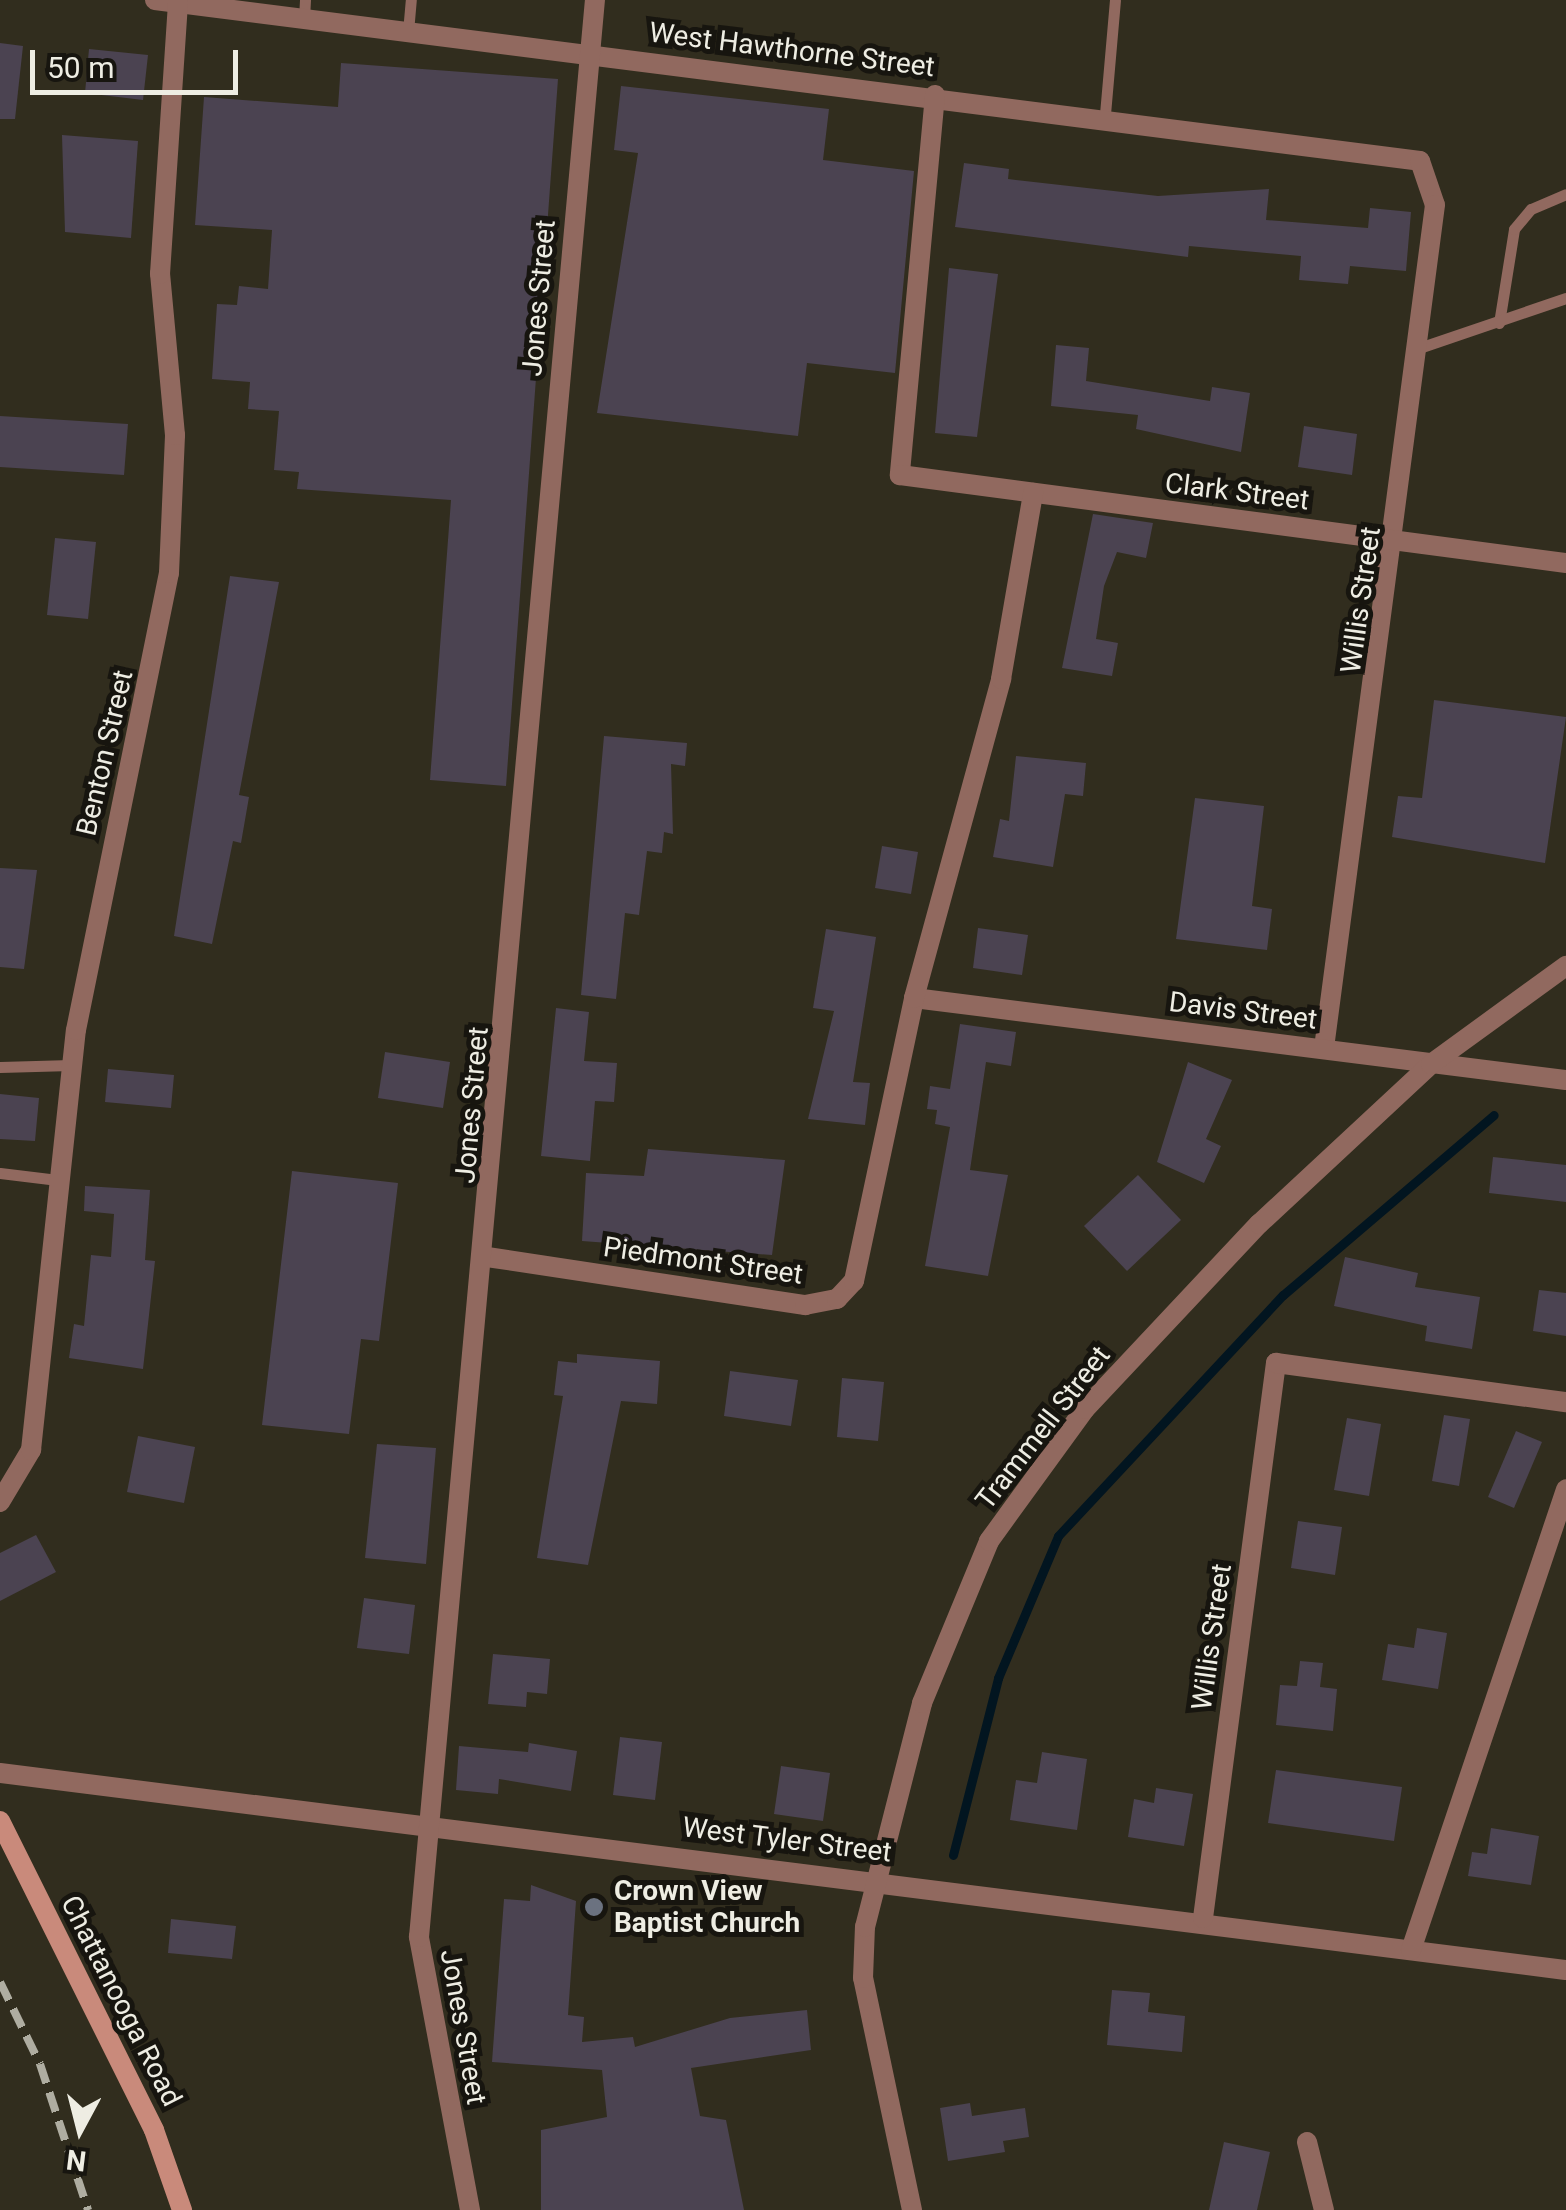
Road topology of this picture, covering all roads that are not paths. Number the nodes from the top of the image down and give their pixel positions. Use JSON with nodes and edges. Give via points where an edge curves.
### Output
{"nodes":[{"id":1,"x":156,"y":0,"type":"edge"},
{"id":2,"x":411,"y":0,"type":"edge"},
{"id":3,"x":595,"y":0,"type":"edge"},
{"id":4,"x":1115,"y":0,"type":"edge"},
{"id":5,"x":178,"y":3,"type":"junction"},
{"id":6,"x":304,"y":9,"type":"edge"},
{"id":7,"x":408,"y":32,"type":"junction"},
{"id":8,"x":588,"y":54,"type":"junction"},
{"id":9,"x":935,"y":95,"type":"junction"},
{"id":10,"x":1106,"y":114,"type":"junction"},
{"id":11,"x":1420,"y":161,"type":"joint"},
{"id":12,"x":1566,"y":194,"type":"edge"},
{"id":13,"x":1566,"y":298,"type":"edge"},
{"id":14,"x":1499,"y":323,"type":"junction"},
{"id":15,"x":1419,"y":348,"type":"junction"},
{"id":16,"x":1033,"y":493,"type":"junction"},
{"id":17,"x":1397,"y":540,"type":"junction"},
{"id":18,"x":1566,"y":563,"type":"edge"},
{"id":19,"x":1566,"y":966,"type":"edge"},
{"id":20,"x":914,"y":998,"type":"junction"},
{"id":21,"x":1324,"y":1048,"type":"junction"},
{"id":22,"x":1431,"y":1064,"type":"junction"},
{"id":23,"x":71,"y":1065,"type":"junction"},
{"id":24,"x":0,"y":1067,"type":"edge"},
{"id":25,"x":1566,"y":1080,"type":"edge"},
{"id":26,"x":0,"y":1173,"type":"edge"},
{"id":27,"x":58,"y":1180,"type":"junction"},
{"id":28,"x":487,"y":1258,"type":"junction"},
{"id":29,"x":1566,"y":1402,"type":"edge"},
{"id":30,"x":1566,"y":1489,"type":"edge"},
{"id":31,"x":0,"y":1502,"type":"edge"},
{"id":32,"x":0,"y":1773,"type":"edge"},
{"id":33,"x":0,"y":1820,"type":"edge"},
{"id":34,"x":432,"y":1826,"type":"junction"},
{"id":35,"x":873,"y":1877,"type":"junction"},
{"id":36,"x":1203,"y":1918,"type":"junction"},
{"id":37,"x":1410,"y":1950,"type":"junction"},
{"id":38,"x":1566,"y":1970,"type":"edge"},
{"id":39,"x":1307,"y":2142,"type":"dead end"},
{"id":40,"x":182,"y":2210,"type":"edge"},
{"id":41,"x":470,"y":2210,"type":"edge"},
{"id":42,"x":912,"y":2210,"type":"edge"},
{"id":43,"x":1324,"y":2210,"type":"edge"}],
"edges":[{"from":1,"to":5,"type":"street","name":"West Hawthorne Street"},
{"from":2,"to":7,"type":"lane"},
{"from":3,"to":8,"type":"street","name":"Jones Street"},
{"from":4,"to":10,"type":"lane"},
{"from":5,"to":6,"type":"street","name":"West Hawthorne Street"},
{"from":5,"to":23,"type":"street","name":"Benton Street","via":[[160,274],[175,435],[170,573]]},
{"from":6,"to":7,"type":"street","name":"West Hawthorne Street"},
{"from":7,"to":8,"type":"street","name":"West Hawthorne Street"},
{"from":8,"to":9,"type":"street","name":"West Hawthorne Street"},
{"from":8,"to":28,"type":"street","name":"Jones Street"},
{"from":9,"to":10,"type":"street","name":"West Hawthorne Street"},
{"from":9,"to":16,"type":"street","name":"Clark Street","via":[[900,475]]},
{"from":10,"to":11,"type":"street","name":"West Hawthorne Street"},
{"from":11,"to":15,"type":"street","name":"Willis Street","via":[[1435,205]]},
{"from":12,"to":14,"type":"lane","via":[[1531,208],[1514,229]]},
{"from":13,"to":14,"type":"lane"},
{"from":14,"to":15,"type":"lane"},
{"from":15,"to":17,"type":"street","name":"Willis Street"},
{"from":16,"to":17,"type":"street","name":"Clark Street"},
{"from":16,"to":20,"type":"street","name":"Piedmont Street","via":[[1001,679]]},
{"from":17,"to":18,"type":"street","name":"Clark Street"},
{"from":17,"to":21,"type":"street","name":"Willis Street"},
{"from":19,"to":22,"type":"street","name":"Trammell Street"},
{"from":20,"to":21,"type":"street","name":"Davis Street"},
{"from":20,"to":28,"type":"street","name":"Piedmont Street","via":[[854,1281],[837,1300],[805,1305]]},
{"from":21,"to":22,"type":"street","name":"Davis Street"},
{"from":22,"to":25,"type":"street","name":"Davis Street"},
{"from":22,"to":35,"type":"street","name":"Trammell Street","via":[[1259,1224],[1034,1474],[947,1629]]},
{"from":23,"to":24,"type":"lane"},
{"from":23,"to":27,"type":"street","name":"Benton Street"},
{"from":26,"to":27,"type":"lane"},
{"from":27,"to":31,"type":"street","name":"Benton Street","via":[[30,1450]]},
{"from":28,"to":34,"type":"street","name":"Jones Street"},
{"from":29,"to":36,"type":"street","name":"Willis Street","via":[[1276,1362]]},
{"from":30,"to":37,"type":"street"},
{"from":32,"to":34,"type":"street","name":"West Tyler Street"},
{"from":33,"to":40,"type":"main road","name":"Chattanooga Road","via":[[154,2130]]},
{"from":34,"to":35,"type":"street","name":"West Tyler Street"},
{"from":34,"to":41,"type":"street","name":"Jones Street","via":[[419,1937]]},
{"from":35,"to":36,"type":"street","name":"West Tyler Street"},
{"from":35,"to":42,"type":"street","name":"Trammell Street","via":[[863,1978]]},
{"from":36,"to":37,"type":"street","name":"West Tyler Street"},
{"from":37,"to":38,"type":"street","name":"West Tyler Street"},
{"from":39,"to":43,"type":"street"}]}
